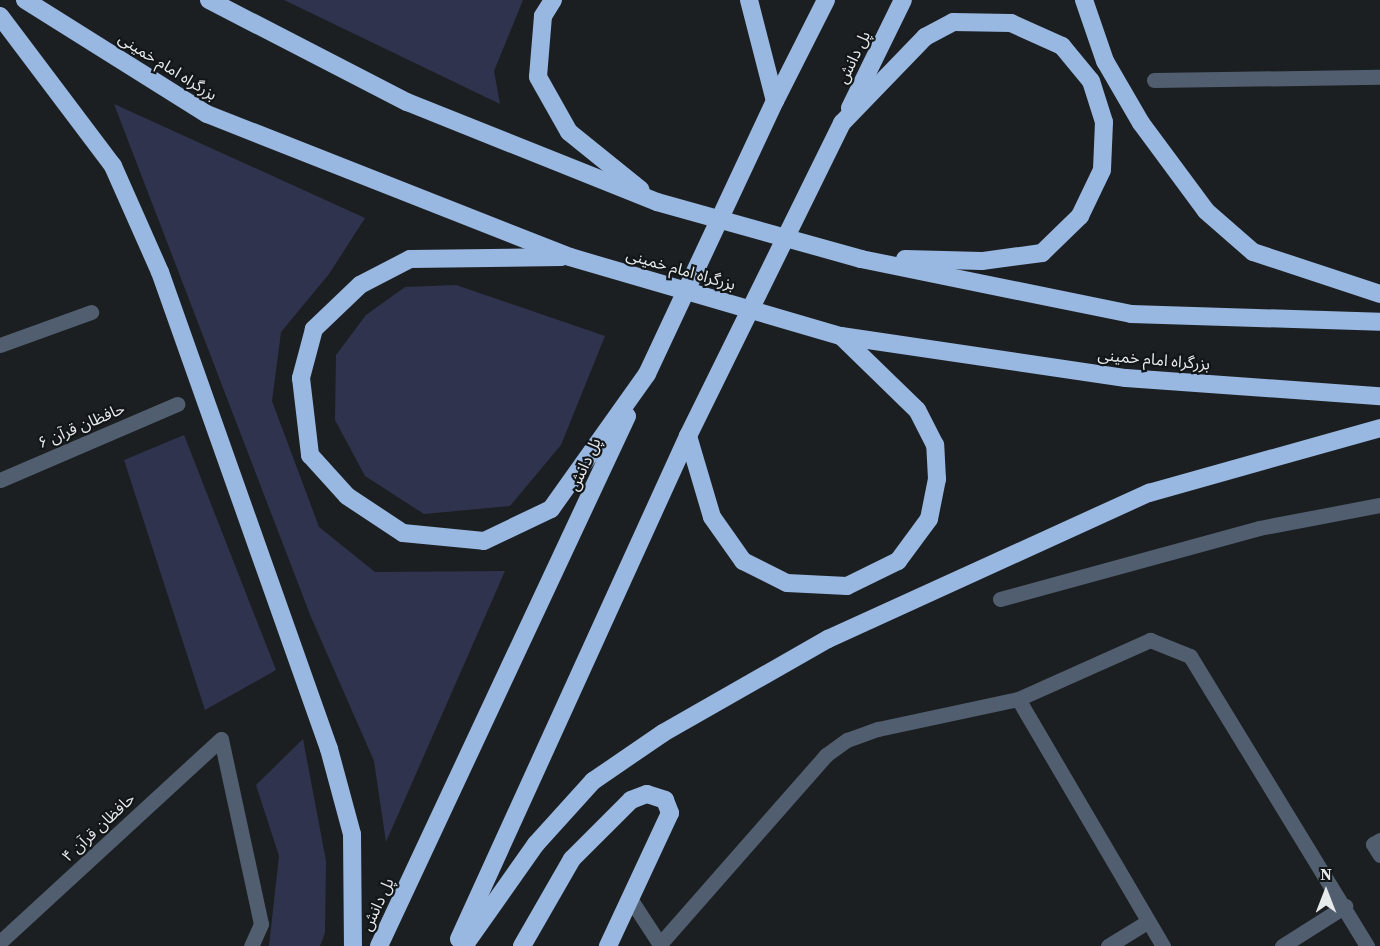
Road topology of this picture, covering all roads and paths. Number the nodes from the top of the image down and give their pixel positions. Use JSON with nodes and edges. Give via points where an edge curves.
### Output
{"nodes":[{"id":1,"x":25,"y":0,"type":"edge"},
{"id":2,"x":209,"y":0,"type":"edge"},
{"id":3,"x":553,"y":0,"type":"edge"},
{"id":4,"x":749,"y":0,"type":"edge"},
{"id":5,"x":826,"y":0,"type":"edge"},
{"id":6,"x":903,"y":0,"type":"edge"},
{"id":7,"x":1084,"y":0,"type":"edge"},
{"id":8,"x":0,"y":16,"type":"edge"},
{"id":9,"x":1380,"y":77,"type":"edge"},
{"id":10,"x":1154,"y":80,"type":"dead end"},
{"id":11,"x":775,"y":101,"type":"junction"},
{"id":12,"x":842,"y":123,"type":"junction"},
{"id":13,"x":657,"y":202,"type":"junction"},
{"id":14,"x":570,"y":257,"type":"junction"},
{"id":15,"x":861,"y":259,"type":"junction"},
{"id":16,"x":1380,"y":294,"type":"edge"},
{"id":17,"x":91,"y":312,"type":"dead end"},
{"id":18,"x":1380,"y":322,"type":"edge"},
{"id":19,"x":841,"y":336,"type":"junction"},
{"id":20,"x":0,"y":345,"type":"edge"},
{"id":21,"x":647,"y":374,"type":"junction"},
{"id":22,"x":1380,"y":396,"type":"edge"},
{"id":23,"x":177,"y":404,"type":"dead end"},
{"id":24,"x":1380,"y":428,"type":"edge"},
{"id":25,"x":688,"y":436,"type":"junction"},
{"id":26,"x":0,"y":480,"type":"edge"},
{"id":27,"x":1380,"y":505,"type":"edge"},
{"id":28,"x":1000,"y":599,"type":"dead end"},
{"id":29,"x":1018,"y":699,"type":"junction"},
{"id":30,"x":1380,"y":840,"type":"edge"},
{"id":31,"x":1380,"y":855,"type":"edge"},
{"id":32,"x":631,"y":900,"type":"junction"},
{"id":33,"x":1345,"y":906,"type":"junction"},
{"id":34,"x":1147,"y":922,"type":"junction"},
{"id":35,"x":0,"y":942,"type":"edge"},
{"id":36,"x":661,"y":945,"type":"edge"},
{"id":37,"x":251,"y":946,"type":"edge"},
{"id":38,"x":352,"y":946,"type":"edge"},
{"id":39,"x":379,"y":946,"type":"edge"},
{"id":40,"x":456,"y":946,"type":"edge"},
{"id":41,"x":464,"y":946,"type":"edge"},
{"id":42,"x":522,"y":946,"type":"edge"},
{"id":43,"x":608,"y":946,"type":"edge"},
{"id":44,"x":1108,"y":946,"type":"edge"},
{"id":45,"x":1163,"y":946,"type":"edge"},
{"id":46,"x":1282,"y":946,"type":"edge"},
{"id":47,"x":1367,"y":946,"type":"edge"}],
"edges":[{"from":1,"to":14,"type":"highway","name":"بزرگراه امام خمینی","via":[[207,114]]},
{"from":2,"to":13,"type":"highway","via":[[407,102]]},
{"from":3,"to":13,"type":"highway","via":[[543,16],[538,76],[569,132]]},
{"from":4,"to":11,"type":"highway"},
{"from":5,"to":11,"type":"highway","name":"پل دانش"},
{"from":6,"to":12,"type":"highway","name":"پل دانش"},
{"from":7,"to":16,"type":"highway","via":[[1105,61],[1135,112],[1206,212],[1252,252]]},
{"from":8,"to":38,"type":"highway","via":[[113,166],[160,272],[329,749],[352,834]]},
{"from":9,"to":10,"type":"street"},
{"from":11,"to":21,"type":"highway","name":"پل دانش","bridge":true},
{"from":12,"to":15,"type":"highway","via":[[925,37],[953,22],[1011,23],[1062,46],[1092,81],[1104,122],[1102,170],[1080,216],[1042,253],[982,261]]},
{"from":12,"to":25,"type":"highway","name":"پل دانش","bridge":true},
{"from":13,"to":15,"type":"highway"},
{"from":14,"to":19,"type":"highway","name":"بزرگراه امام خمینی"},
{"from":14,"to":21,"type":"highway","via":[[410,259],[360,285],[314,329],[301,378],[310,454],[347,496],[403,533],[484,541],[551,509]]},
{"from":15,"to":18,"type":"highway","via":[[1131,314]]},
{"from":17,"to":20,"type":"street"},
{"from":19,"to":22,"type":"highway","name":"بزرگراه امام خمینی","via":[[1126,378]]},
{"from":19,"to":25,"type":"highway","via":[[917,410],[935,446],[937,479],[929,519],[898,561],[847,586],[787,582],[743,561],[712,517]]},
{"from":21,"to":39,"type":"highway","name":"پل دانش"},
{"from":23,"to":26,"type":"street","name":"حافظان قرآن ۶"},
{"from":24,"to":41,"type":"highway","via":[[1149,494],[828,639],[663,734],[593,782],[536,844]]},
{"from":25,"to":40,"type":"highway","name":"پل دانش"},
{"from":27,"to":28,"type":"street","via":[[1258,528]]},
{"from":29,"to":33,"type":"street","via":[[1150,640],[1190,656]]},
{"from":29,"to":34,"type":"street"},
{"from":29,"to":36,"type":"street","via":[[878,729],[847,740],[826,755]]},
{"from":30,"to":31,"type":"street","via":[[1373,844]]},
{"from":32,"to":36,"type":"street"},
{"from":32,"to":42,"type":"highway","via":[[670,813],[665,800],[647,794],[631,800],[572,859]]},
{"from":32,"to":43,"type":"highway"},
{"from":33,"to":46,"type":"street"},
{"from":33,"to":47,"type":"street"},
{"from":34,"to":44,"type":"street"},
{"from":34,"to":45,"type":"street"},
{"from":35,"to":37,"type":"street","name":"حافظان قرآن ۴","via":[[221,739],[261,924]]}]}
